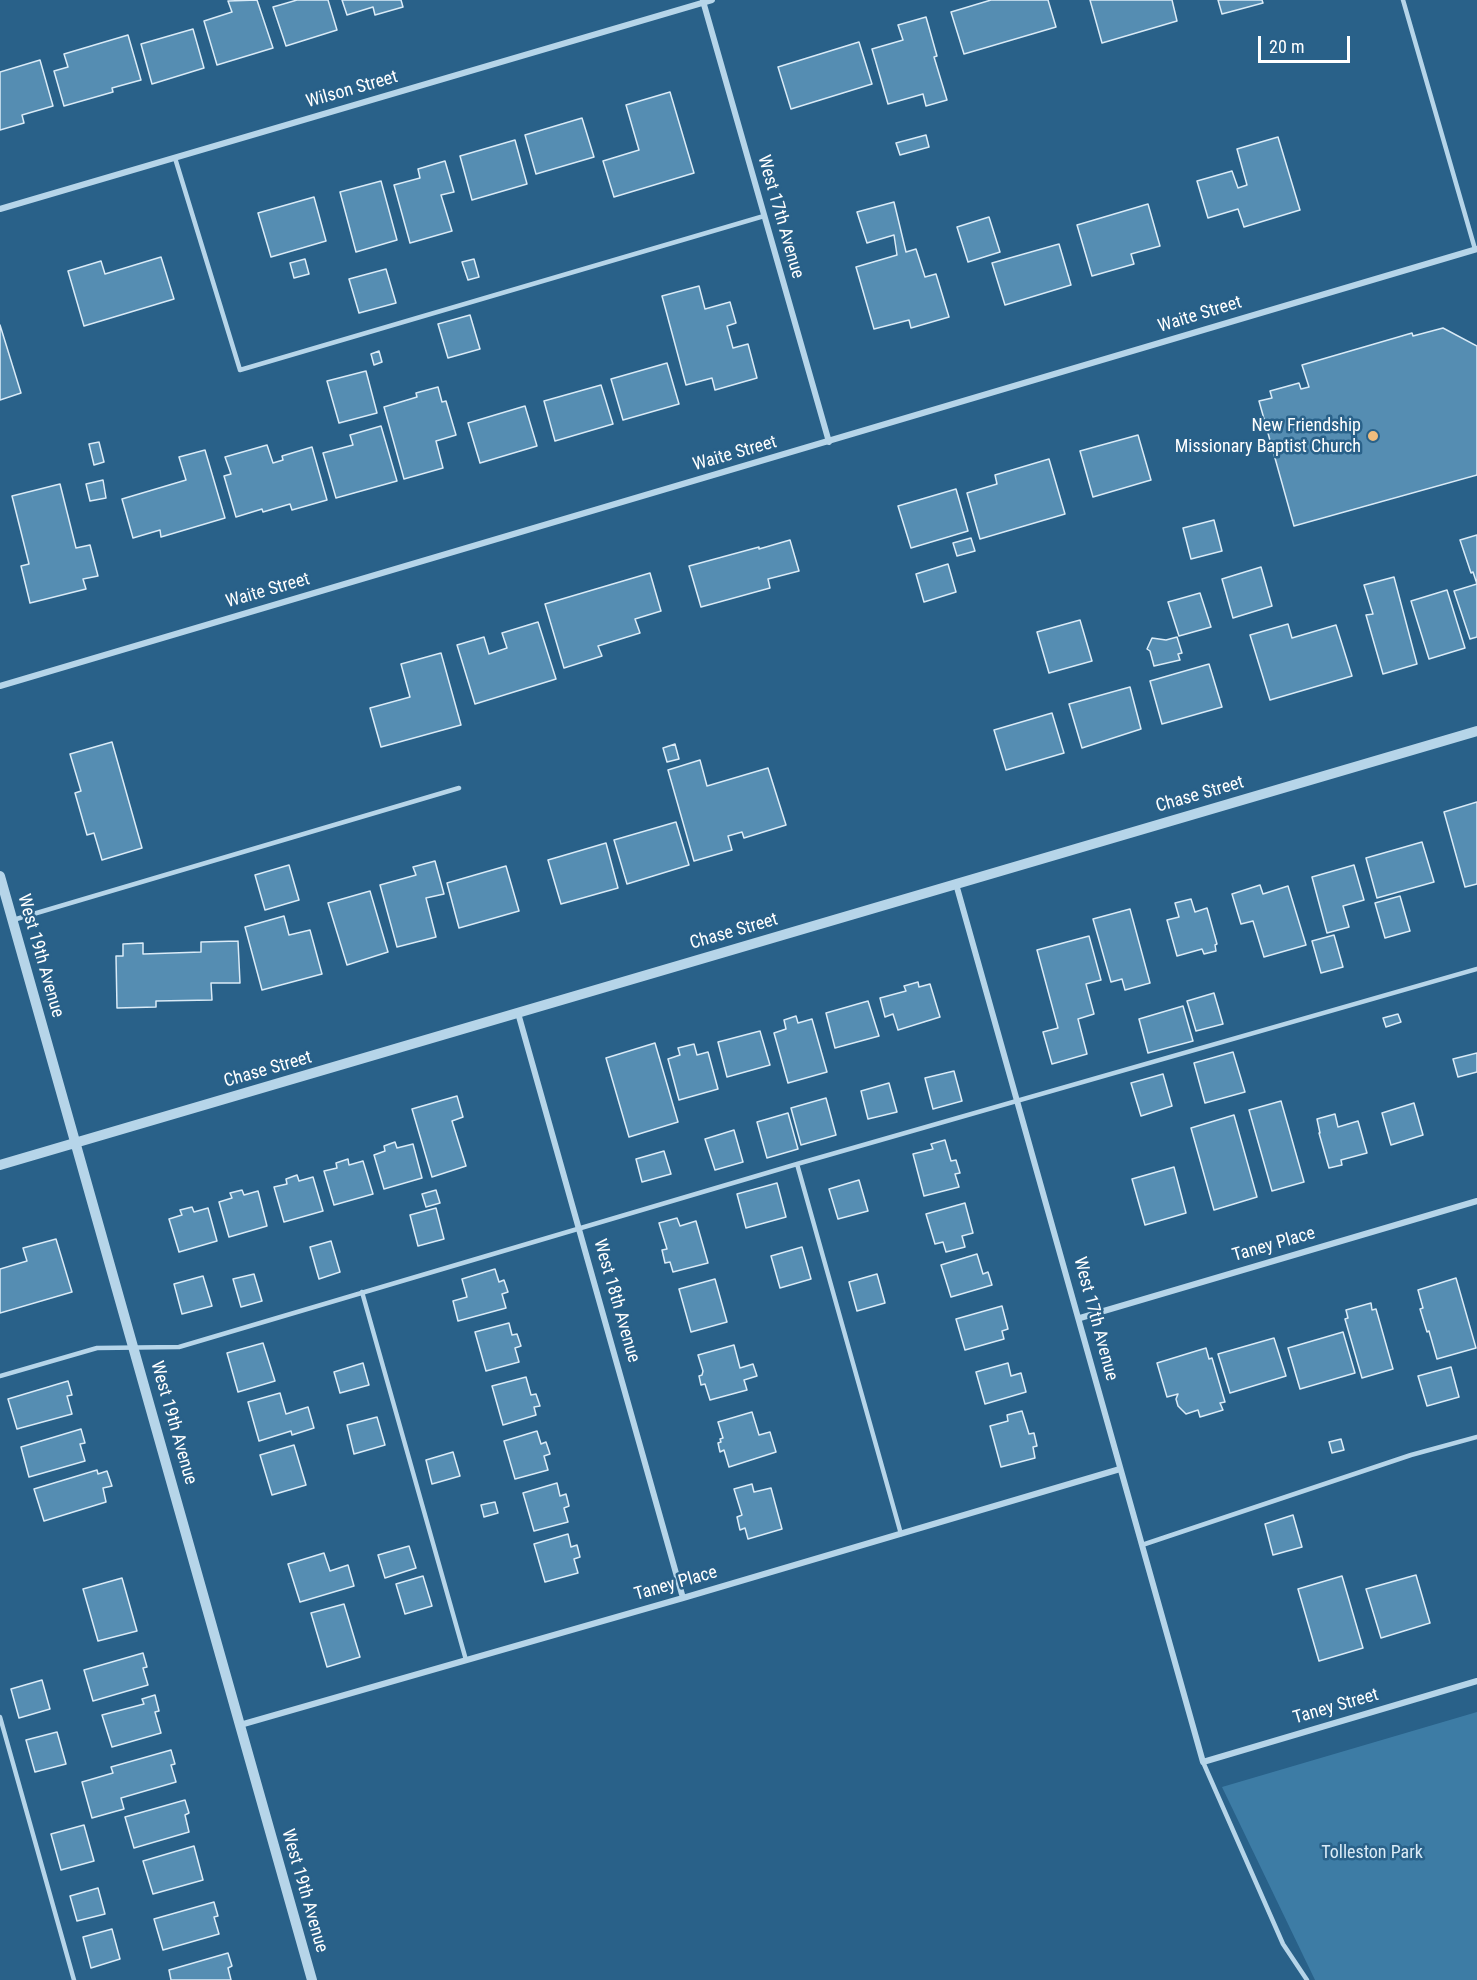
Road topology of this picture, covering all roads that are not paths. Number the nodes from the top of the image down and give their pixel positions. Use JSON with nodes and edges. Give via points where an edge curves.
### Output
{"nodes":[{"id":1,"x":712,"y":0,"type":"edge"},
{"id":2,"x":1403,"y":0,"type":"edge"},
{"id":3,"x":703,"y":1,"type":"edge"},
{"id":4,"x":175,"y":158,"type":"junction"},
{"id":5,"x":0,"y":210,"type":"edge"},
{"id":6,"x":764,"y":216,"type":"junction"},
{"id":7,"x":1476,"y":249,"type":"edge"},
{"id":8,"x":828,"y":442,"type":"junction"},
{"id":9,"x":0,"y":686,"type":"edge"},
{"id":10,"x":1477,"y":731,"type":"edge"},
{"id":11,"x":459,"y":788,"type":"dead end"},
{"id":12,"x":0,"y":876,"type":"edge"},
{"id":13,"x":956,"y":884,"type":"junction"},
{"id":14,"x":13,"y":920,"type":"junction"},
{"id":15,"x":1477,"y":969,"type":"edge"},
{"id":16,"x":518,"y":1013,"type":"junction"},
{"id":17,"x":1018,"y":1101,"type":"junction"},
{"id":18,"x":76,"y":1143,"type":"junction"},
{"id":19,"x":797,"y":1164,"type":"junction"},
{"id":20,"x":0,"y":1165,"type":"edge"},
{"id":21,"x":1477,"y":1201,"type":"edge"},
{"id":22,"x":580,"y":1228,"type":"junction"},
{"id":23,"x":362,"y":1292,"type":"junction"},
{"id":24,"x":1080,"y":1318,"type":"junction"},
{"id":25,"x":134,"y":1348,"type":"junction"},
{"id":26,"x":0,"y":1376,"type":"edge"},
{"id":27,"x":1477,"y":1437,"type":"edge"},
{"id":28,"x":1120,"y":1469,"type":"junction"},
{"id":29,"x":902,"y":1534,"type":"junction"},
{"id":30,"x":1142,"y":1545,"type":"junction"},
{"id":31,"x":683,"y":1598,"type":"junction"},
{"id":32,"x":466,"y":1660,"type":"junction"},
{"id":33,"x":1477,"y":1681,"type":"edge"},
{"id":34,"x":0,"y":1717,"type":"edge"},
{"id":35,"x":240,"y":1725,"type":"junction"},
{"id":36,"x":1203,"y":1762,"type":"junction"},
{"id":37,"x":74,"y":1980,"type":"edge"},
{"id":38,"x":312,"y":1980,"type":"edge"},
{"id":39,"x":1307,"y":1980,"type":"edge"}],
"edges":[{"from":1,"to":3,"type":"street","name":"Wilson Street"},
{"from":2,"to":7,"type":"lane"},
{"from":3,"to":4,"type":"street","name":"Wilson Street"},
{"from":3,"to":6,"type":"street","name":"West 17th Avenue"},
{"from":4,"to":5,"type":"street","name":"Wilson Street"},
{"from":4,"to":6,"type":"lane","via":[[240,370]]},
{"from":6,"to":8,"type":"street","name":"West 17th Avenue"},
{"from":7,"to":8,"type":"street","name":"Waite Street"},
{"from":8,"to":9,"type":"street","name":"Waite Street"},
{"from":10,"to":13,"type":"street","name":"Chase Street"},
{"from":11,"to":14,"type":"lane"},
{"from":12,"to":14,"type":"street","name":"West 19th Avenue"},
{"from":13,"to":16,"type":"street","name":"Chase Street"},
{"from":13,"to":17,"type":"street","name":"West 17th Avenue"},
{"from":14,"to":18,"type":"street","name":"West 19th Avenue"},
{"from":15,"to":17,"type":"lane"},
{"from":16,"to":18,"type":"street","name":"Chase Street"},
{"from":16,"to":22,"type":"street","name":"West 18th Avenue"},
{"from":17,"to":19,"type":"lane"},
{"from":17,"to":24,"type":"street","name":"West 17th Avenue"},
{"from":18,"to":20,"type":"street","name":"Chase Street"},
{"from":18,"to":25,"type":"street","name":"West 19th Avenue"},
{"from":19,"to":22,"type":"lane"},
{"from":19,"to":29,"type":"lane"},
{"from":21,"to":24,"type":"street","name":"Taney Place"},
{"from":22,"to":23,"type":"lane"},
{"from":22,"to":31,"type":"street","name":"West 18th Avenue"},
{"from":23,"to":25,"type":"lane","via":[[179,1347]]},
{"from":23,"to":32,"type":"lane"},
{"from":24,"to":28,"type":"street","name":"West 17th Avenue"},
{"from":25,"to":26,"type":"lane","via":[[98,1348]]},
{"from":25,"to":35,"type":"street","name":"West 19th Avenue"},
{"from":27,"to":30,"type":"lane","via":[[1411,1455]]},
{"from":28,"to":29,"type":"street","name":"Taney Place"},
{"from":28,"to":30,"type":"street","name":"West 17th Avenue"},
{"from":29,"to":31,"type":"street","name":"Taney Place"},
{"from":30,"to":36,"type":"street","name":"West 17th Avenue"},
{"from":31,"to":32,"type":"street","name":"Taney Place"},
{"from":32,"to":35,"type":"street","name":"Taney Place"},
{"from":33,"to":36,"type":"street","name":"Taney Street"},
{"from":34,"to":37,"type":"lane"},
{"from":35,"to":38,"type":"street","name":"West 19th Avenue"},
{"from":36,"to":39,"type":"lane","via":[[1283,1944]]}]}
